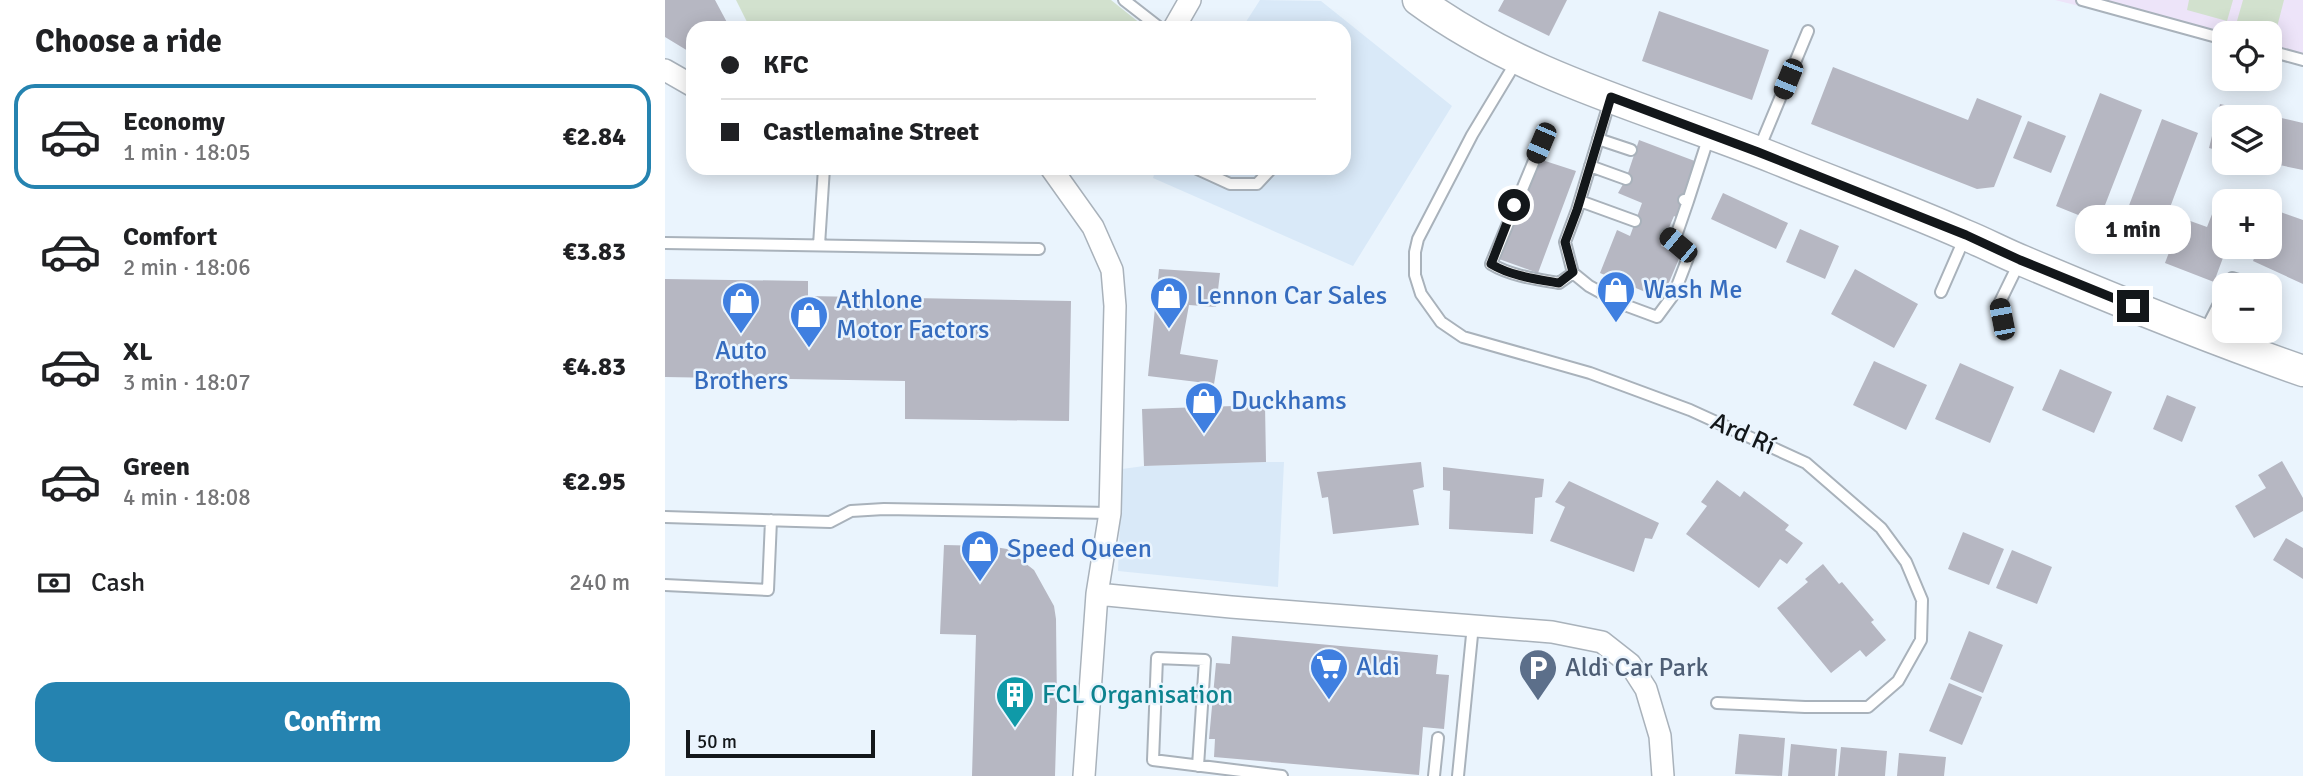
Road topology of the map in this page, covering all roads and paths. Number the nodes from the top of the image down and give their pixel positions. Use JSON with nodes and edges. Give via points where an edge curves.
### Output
{"nodes":[{"id":1,"x":1124,"y":0,"type":"edge"},
{"id":2,"x":1190,"y":0,"type":"edge"},
{"id":3,"x":1418,"y":0,"type":"edge"},
{"id":4,"x":2083,"y":0,"type":"edge"},
{"id":5,"x":1151,"y":21,"type":"edge"},
{"id":6,"x":1178,"y":21,"type":"edge"},
{"id":7,"x":1808,"y":31,"type":"dead end"},
{"id":8,"x":2212,"y":36,"type":"edge"},
{"id":9,"x":2282,"y":54,"type":"edge"},
{"id":10,"x":1518,"y":60,"type":"junction"},
{"id":11,"x":2303,"y":60,"type":"edge"},
{"id":12,"x":665,"y":70,"type":"edge"},
{"id":13,"x":686,"y":82,"type":"edge"},
{"id":14,"x":1611,"y":97,"type":"junction"},
{"id":15,"x":1546,"y":132,"type":"dead end"},
{"id":16,"x":1710,"y":134,"type":"junction"},
{"id":17,"x":1598,"y":139,"type":"junction"},
{"id":18,"x":1631,"y":150,"type":"dead end"},
{"id":19,"x":1758,"y":152,"type":"junction"},
{"id":20,"x":1590,"y":166,"type":"junction"},
{"id":21,"x":824,"y":175,"type":"edge"},
{"id":22,"x":1056,"y":175,"type":"edge"},
{"id":23,"x":1216,"y":175,"type":"edge"},
{"id":24,"x":1265,"y":175,"type":"edge"},
{"id":25,"x":1626,"y":179,"type":"dead end"},
{"id":26,"x":1580,"y":201,"type":"junction"},
{"id":27,"x":1635,"y":220,"type":"dead end"},
{"id":28,"x":1966,"y":235,"type":"junction"},
{"id":29,"x":665,"y":243,"type":"edge"},
{"id":30,"x":819,"y":245,"type":"junction"},
{"id":31,"x":1039,"y":249,"type":"dead end"},
{"id":32,"x":2020,"y":260,"type":"junction"},
{"id":33,"x":1573,"y":272,"type":"junction"},
{"id":34,"x":1941,"y":292,"type":"dead end"},
{"id":35,"x":2212,"y":316,"type":"edge"},
{"id":36,"x":2004,"y":334,"type":"dead end"},
{"id":37,"x":2202,"y":335,"type":"junction"},
{"id":38,"x":2303,"y":371,"type":"edge"},
{"id":39,"x":1109,"y":513,"type":"junction"},
{"id":40,"x":665,"y":517,"type":"edge"},
{"id":41,"x":771,"y":520,"type":"junction"},
{"id":42,"x":665,"y":585,"type":"edge"},
{"id":43,"x":1097,"y":594,"type":"junction"},
{"id":44,"x":1473,"y":625,"type":"junction"},
{"id":45,"x":1717,"y":703,"type":"dead end"},
{"id":46,"x":1438,"y":738,"type":"dead end"},
{"id":47,"x":1199,"y":766,"type":"junction"},
{"id":48,"x":1084,"y":776,"type":"edge"},
{"id":49,"x":1282,"y":776,"type":"edge"},
{"id":50,"x":1434,"y":776,"type":"edge"},
{"id":51,"x":1458,"y":776,"type":"edge"},
{"id":52,"x":1663,"y":776,"type":"edge"}],
"edges":[{"from":1,"to":5,"type":"lane"},
{"from":2,"to":6,"type":"street"},
{"from":3,"to":10,"type":"main road"},
{"from":4,"to":8,"type":"lane"},
{"from":7,"to":19,"type":"lane"},
{"from":9,"to":11,"type":"lane"},
{"from":10,"to":14,"type":"main road"},
{"from":10,"to":45,"type":"lane","name":"Ard Rí","via":[[1472,135],[1418,239],[1415,275],[1441,322],[1463,337],[1590,373],[1690,410],[1805,463],[1881,528],[1906,562],[1922,600],[1921,640],[1898,681],[1868,708]]},
{"from":12,"to":13,"type":"street"},
{"from":14,"to":16,"type":"main road"},
{"from":14,"to":17,"type":"lane"},
{"from":15,"to":33,"type":"lane","via":[[1491,264],[1520,276],[1559,283]]},
{"from":16,"to":19,"type":"main road"},
{"from":16,"to":33,"type":"lane","via":[[1677,233],[1666,235],[1689,254],[1674,293],[1657,317],[1622,304]]},
{"from":17,"to":18,"type":"lane"},
{"from":17,"to":20,"type":"lane"},
{"from":19,"to":28,"type":"main road"},
{"from":20,"to":25,"type":"lane"},
{"from":20,"to":26,"type":"lane"},
{"from":21,"to":30,"type":"lane"},
{"from":22,"to":39,"type":"street","via":[[1093,227],[1112,270]]},
{"from":23,"to":24,"type":"lane","via":[[1230,184],[1257,184]]},
{"from":26,"to":27,"type":"lane"},
{"from":26,"to":33,"type":"lane","via":[[1565,242]]},
{"from":28,"to":32,"type":"main road"},
{"from":28,"to":34,"type":"lane"},
{"from":29,"to":30,"type":"lane"},
{"from":30,"to":31,"type":"lane"},
{"from":32,"to":36,"type":"lane","via":[[1999,304]]},
{"from":32,"to":37,"type":"main road"},
{"from":35,"to":37,"type":"lane"},
{"from":37,"to":38,"type":"main road"},
{"from":39,"to":41,"type":"lane","via":[[884,509],[851,511],[830,522]]},
{"from":39,"to":43,"type":"street"},
{"from":40,"to":41,"type":"lane"},
{"from":41,"to":42,"type":"lane","via":[[768,590]]},
{"from":43,"to":44,"type":"street"},
{"from":43,"to":48,"type":"street"},
{"from":44,"to":51,"type":"lane"},
{"from":44,"to":52,"type":"street","via":[[1602,642],[1630,664],[1646,689],[1660,736]]},
{"from":46,"to":50,"type":"lane"},
{"from":47,"to":47,"type":"lane","via":[[1153,760],[1157,658],[1205,660]]},
{"from":47,"to":49,"type":"lane"}]}
